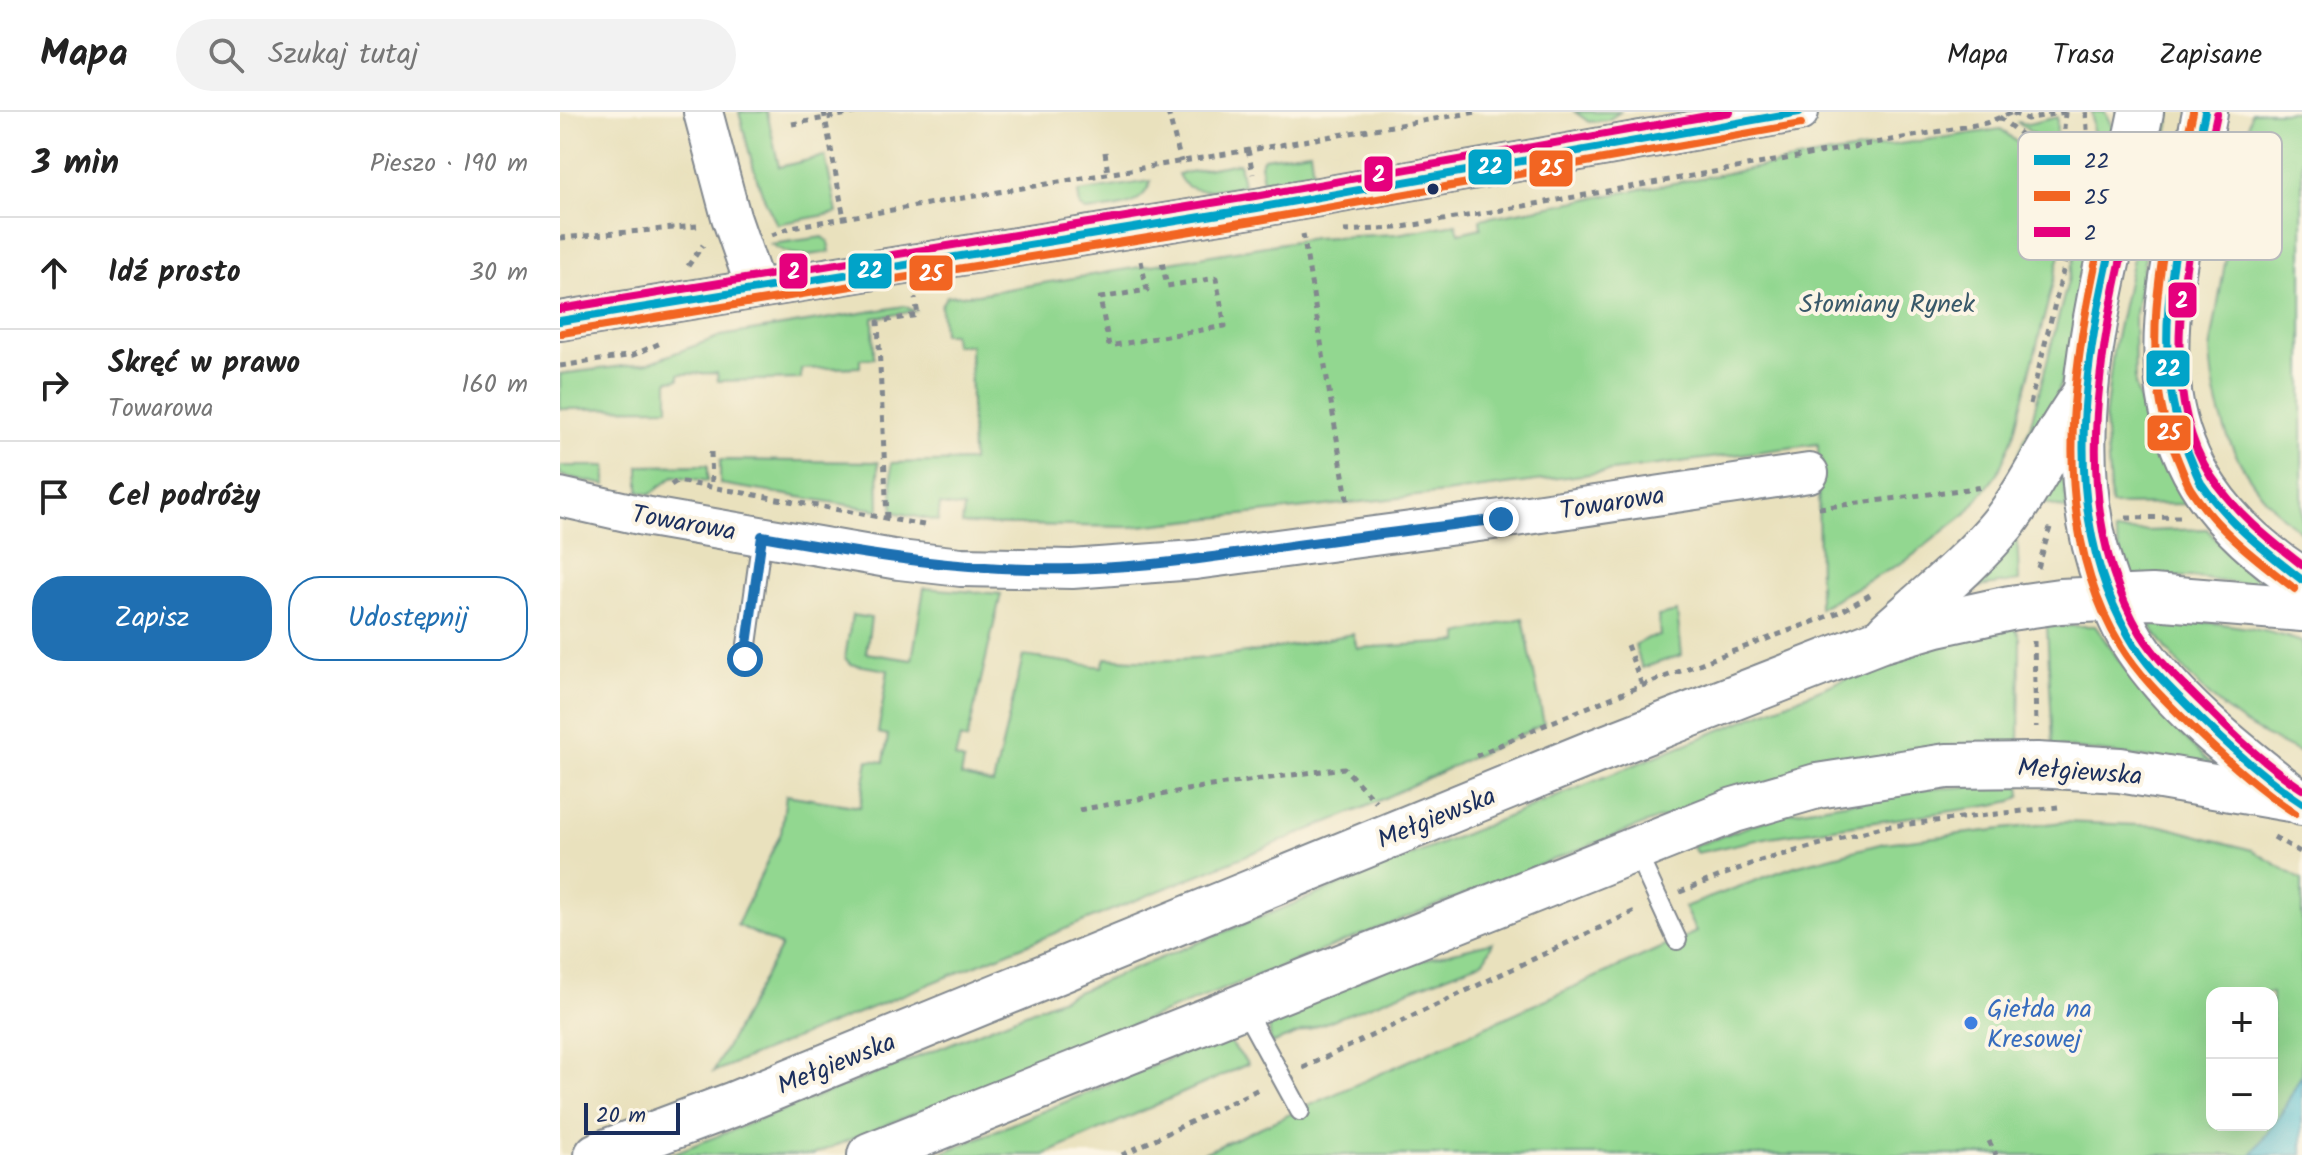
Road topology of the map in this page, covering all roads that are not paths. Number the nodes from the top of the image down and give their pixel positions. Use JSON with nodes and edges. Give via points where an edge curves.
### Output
{"nodes":[{"id":1,"x":703,"y":112,"type":"edge"},
{"id":2,"x":1799,"y":112,"type":"edge"},
{"id":3,"x":2205,"y":112,"type":"edge"},
{"id":4,"x":2201,"y":132,"type":"edge"},
{"id":5,"x":2107,"y":260,"type":"edge"},
{"id":6,"x":2177,"y":260,"type":"edge"},
{"id":7,"x":756,"y":289,"type":"junction"},
{"id":8,"x":560,"y":321,"type":"edge"},
{"id":9,"x":2086,"y":393,"type":"junction"},
{"id":10,"x":1811,"y":491,"type":"road end"},
{"id":11,"x":560,"y":497,"type":"edge"},
{"id":12,"x":762,"y":536,"type":"junction"},
{"id":13,"x":2302,"y":580,"type":"edge"},
{"id":14,"x":2112,"y":598,"type":"junction"},
{"id":15,"x":2302,"y":609,"type":"edge"},
{"id":16,"x":1879,"y":641,"type":"junction"},
{"id":17,"x":745,"y":659,"type":"dead end"},
{"id":18,"x":2299,"y":801,"type":"edge"},
{"id":19,"x":1635,"y":849,"type":"junction"},
{"id":20,"x":1677,"y":940,"type":"dead end"},
{"id":21,"x":1242,"y":1005,"type":"junction"},
{"id":22,"x":1300,"y":1111,"type":"dead end"},
{"id":23,"x":597,"y":1155,"type":"edge"},
{"id":24,"x":870,"y":1155,"type":"edge"}],
"edges":[{"from":1,"to":7,"type":"street"},
{"from":2,"to":7,"type":"street"},
{"from":3,"to":4,"type":"main road"},
{"from":5,"to":9,"type":"main road"},
{"from":6,"to":13,"type":"main road","via":[[2166,321],[2165,373],[2185,451],[2215,503],[2251,544]]},
{"from":7,"to":8,"type":"street"},
{"from":9,"to":14,"type":"main road","via":[[2082,438],[2089,504]]},
{"from":9,"to":16,"type":"main road","via":[[2004,521]]},
{"from":10,"to":12,"type":"street","name":"Towarowa","via":[[1501,519],[1139,566],[1072,569],[961,567]]},
{"from":11,"to":12,"type":"street","name":"Towarowa"},
{"from":12,"to":17,"type":"lane"},
{"from":14,"to":15,"type":"main road","name":"Mełgiewska"},
{"from":14,"to":16,"type":"main road","name":"Mełgiewska","via":[[2010,608]]},
{"from":14,"to":18,"type":"main road","via":[[2122,624],[2153,671],[2222,741]]},
{"from":16,"to":23,"type":"main road","name":"Mełgiewska"},
{"from":18,"to":19,"type":"main road","name":"Mełgiewska","via":[[2120,770],[1947,766],[1817,786],[1734,810]]},
{"from":19,"to":20,"type":"lane"},
{"from":19,"to":21,"type":"main road","name":"Mełgiewska"},
{"from":21,"to":22,"type":"lane"},
{"from":21,"to":24,"type":"main road","name":"Mełgiewska"}]}
